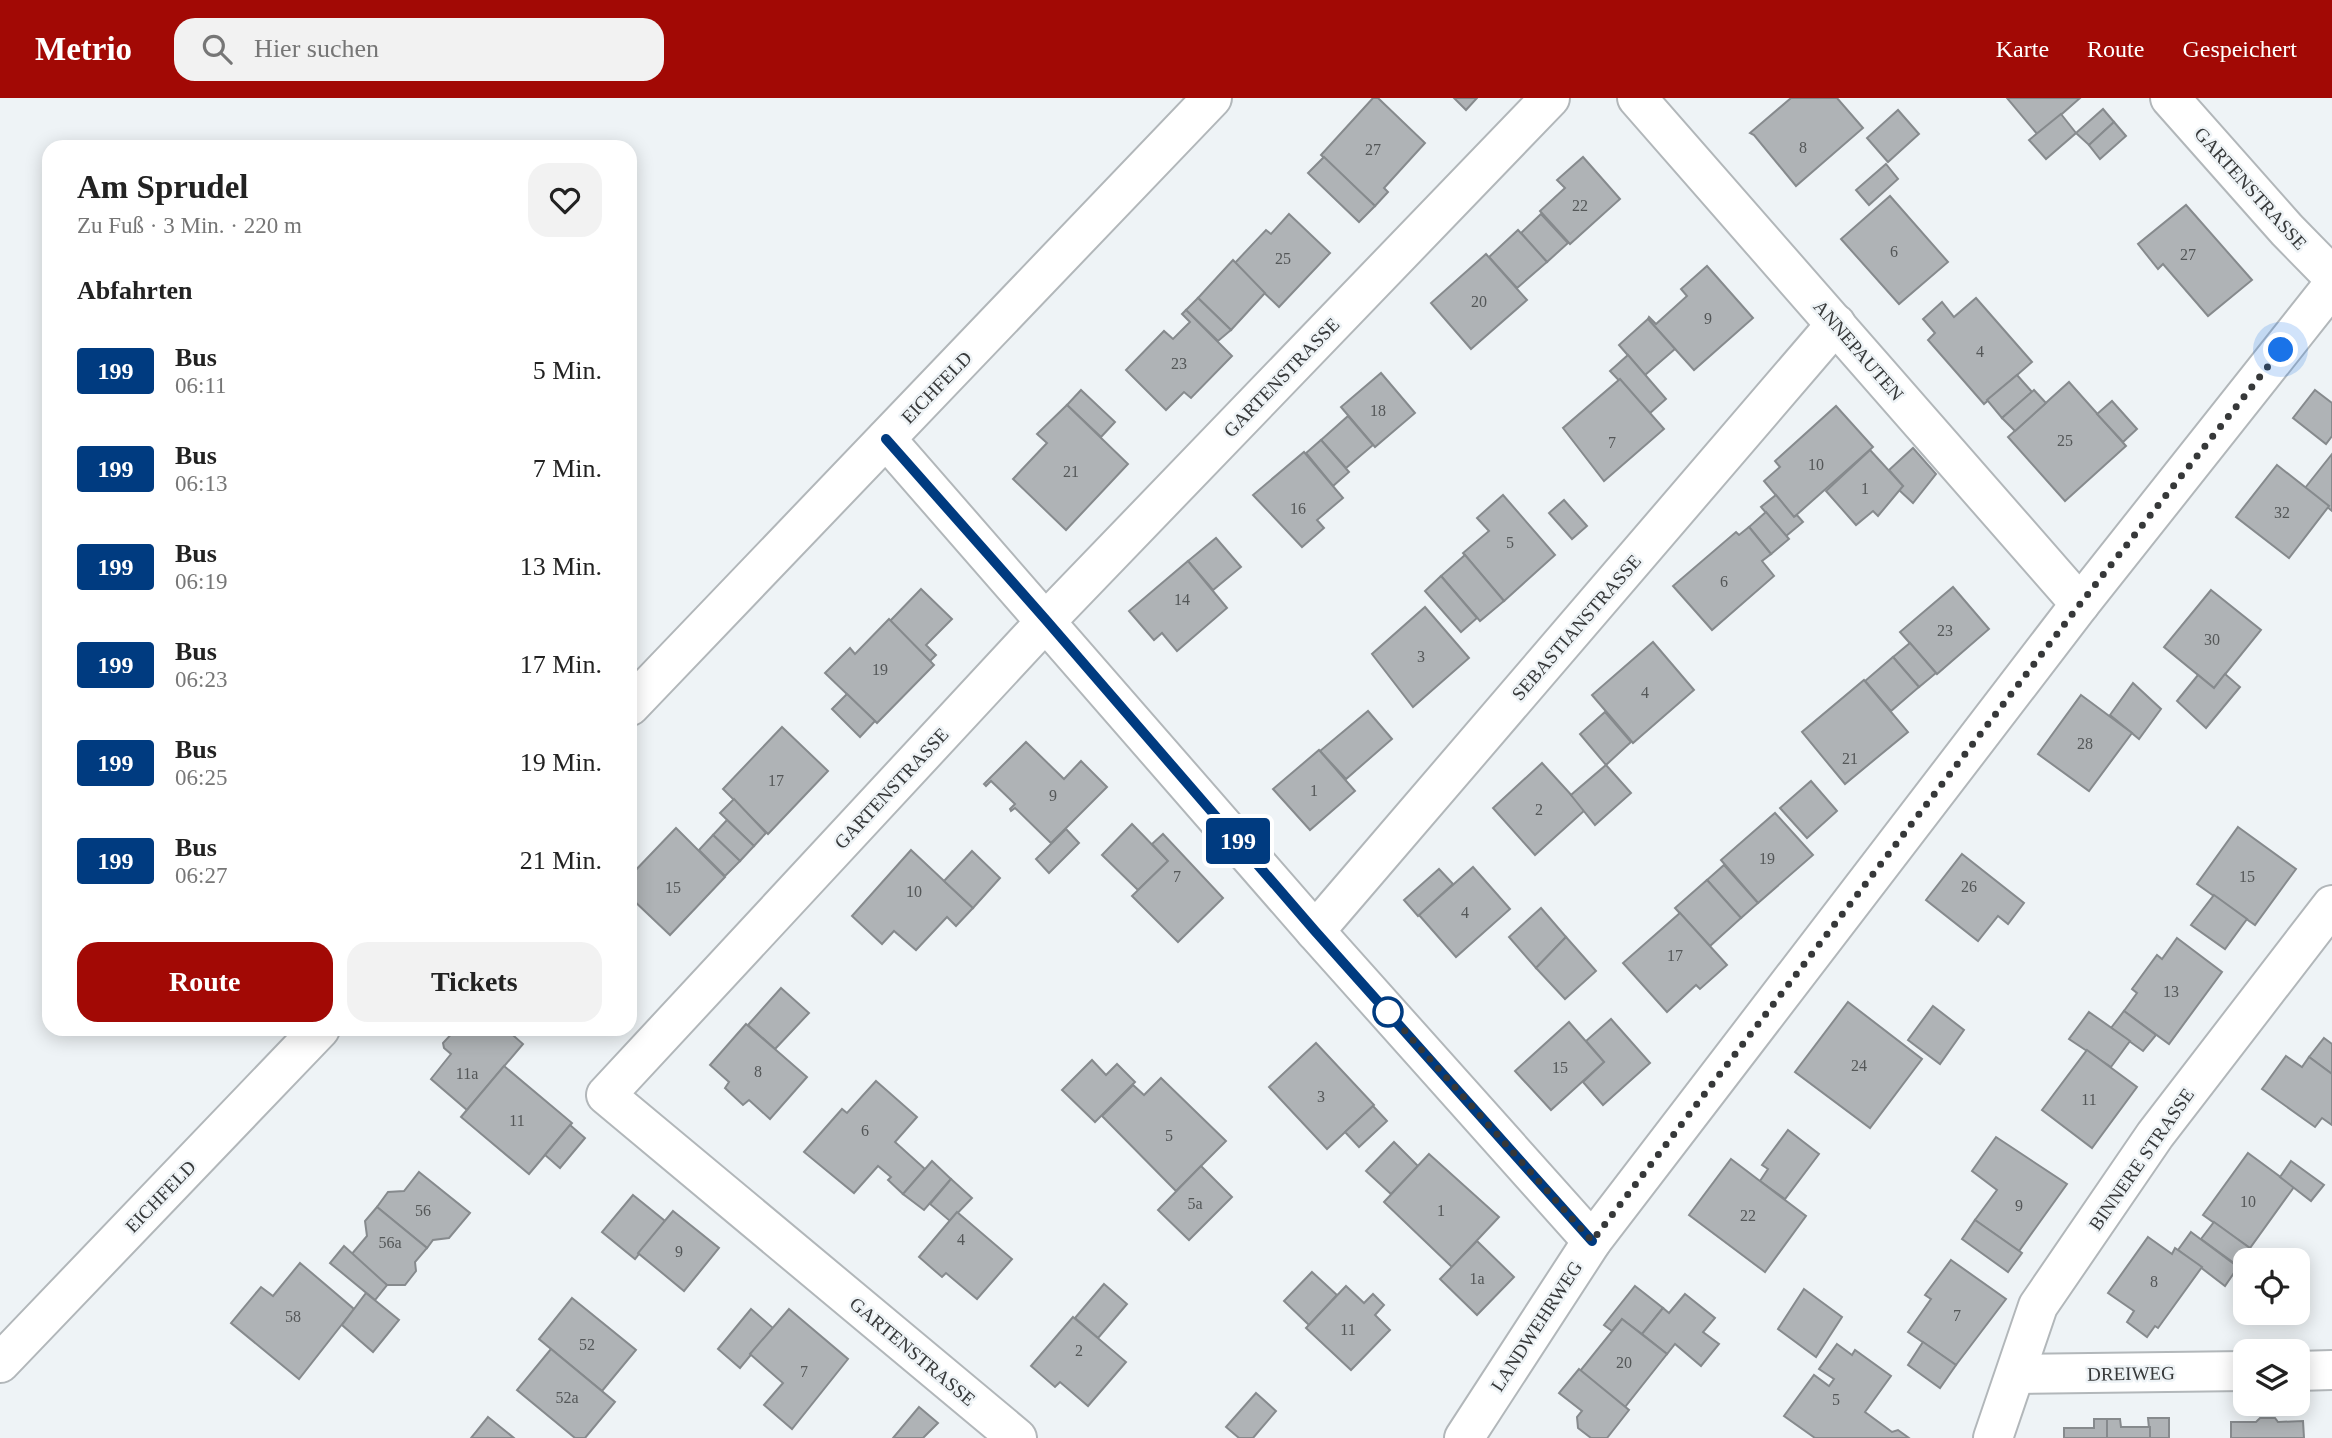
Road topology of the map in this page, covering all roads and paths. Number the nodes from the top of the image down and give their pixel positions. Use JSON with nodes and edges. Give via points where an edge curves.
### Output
{"nodes":[{"id":1,"x":1212,"y":98,"type":"edge"},
{"id":2,"x":1550,"y":98,"type":"edge"},
{"id":3,"x":1637,"y":98,"type":"edge"},
{"id":4,"x":2170,"y":98,"type":"edge"},
{"id":5,"x":2332,"y":276,"type":"edge"},
{"id":6,"x":2332,"y":286,"type":"edge"},
{"id":7,"x":1836,"y":324,"type":"junction"},
{"id":8,"x":886,"y":439,"type":"junction"},
{"id":9,"x":2080,"y":604,"type":"junction"},
{"id":10,"x":1046,"y":620,"type":"junction"},
{"id":11,"x":637,"y":699,"type":"edge"},
{"id":12,"x":2332,"y":905,"type":"edge"},
{"id":13,"x":1315,"y":931,"type":"junction"},
{"id":14,"x":313,"y":1036,"type":"edge"},
{"id":15,"x":1592,"y":1241,"type":"junction"},
{"id":16,"x":0,"y":1363,"type":"edge"},
{"id":17,"x":2332,"y":1370,"type":"edge"},
{"id":18,"x":2233,"y":1371,"type":"edge"},
{"id":19,"x":2310,"y":1371,"type":"edge"},
{"id":20,"x":2016,"y":1374,"type":"junction"},
{"id":21,"x":1017,"y":1438,"type":"edge"},
{"id":22,"x":1464,"y":1438,"type":"edge"},
{"id":23,"x":1993,"y":1438,"type":"edge"}],
"edges":[{"from":1,"to":8,"type":"street","name":"EICHFELD"},
{"from":2,"to":10,"type":"street","name":"GARTENSTRASSE"},
{"from":3,"to":7,"type":"street","name":"ANNEPAUTEN"},
{"from":4,"to":5,"type":"street","name":"GARTENSTRASSE"},
{"from":6,"to":9,"type":"street","name":"LANDWEHRWEG"},
{"from":7,"to":9,"type":"street","name":"ANNEPAUTEN"},
{"from":7,"to":13,"type":"street","name":"SEBASTIANSTRASSE"},
{"from":8,"to":10,"type":"street"},
{"from":8,"to":11,"type":"street","name":"EICHFELD"},
{"from":9,"to":15,"type":"street","name":"LANDWEHRWEG"},
{"from":10,"to":13,"type":"street"},
{"from":10,"to":21,"type":"street","name":"GARTENSTRASSE","via":[[606,1095]]},
{"from":12,"to":20,"type":"street","name":"BINNERE STRASSE","via":[[2155,1135],[2038,1306]]},
{"from":13,"to":15,"type":"street"},
{"from":14,"to":16,"type":"street","name":"EICHFELD"},
{"from":15,"to":22,"type":"street","name":"LANDWEHRWEG"},
{"from":17,"to":19,"type":"street"},
{"from":18,"to":20,"type":"street","name":"DREIWEG"},
{"from":20,"to":23,"type":"street","name":"BINNERE STRASSE"}]}
